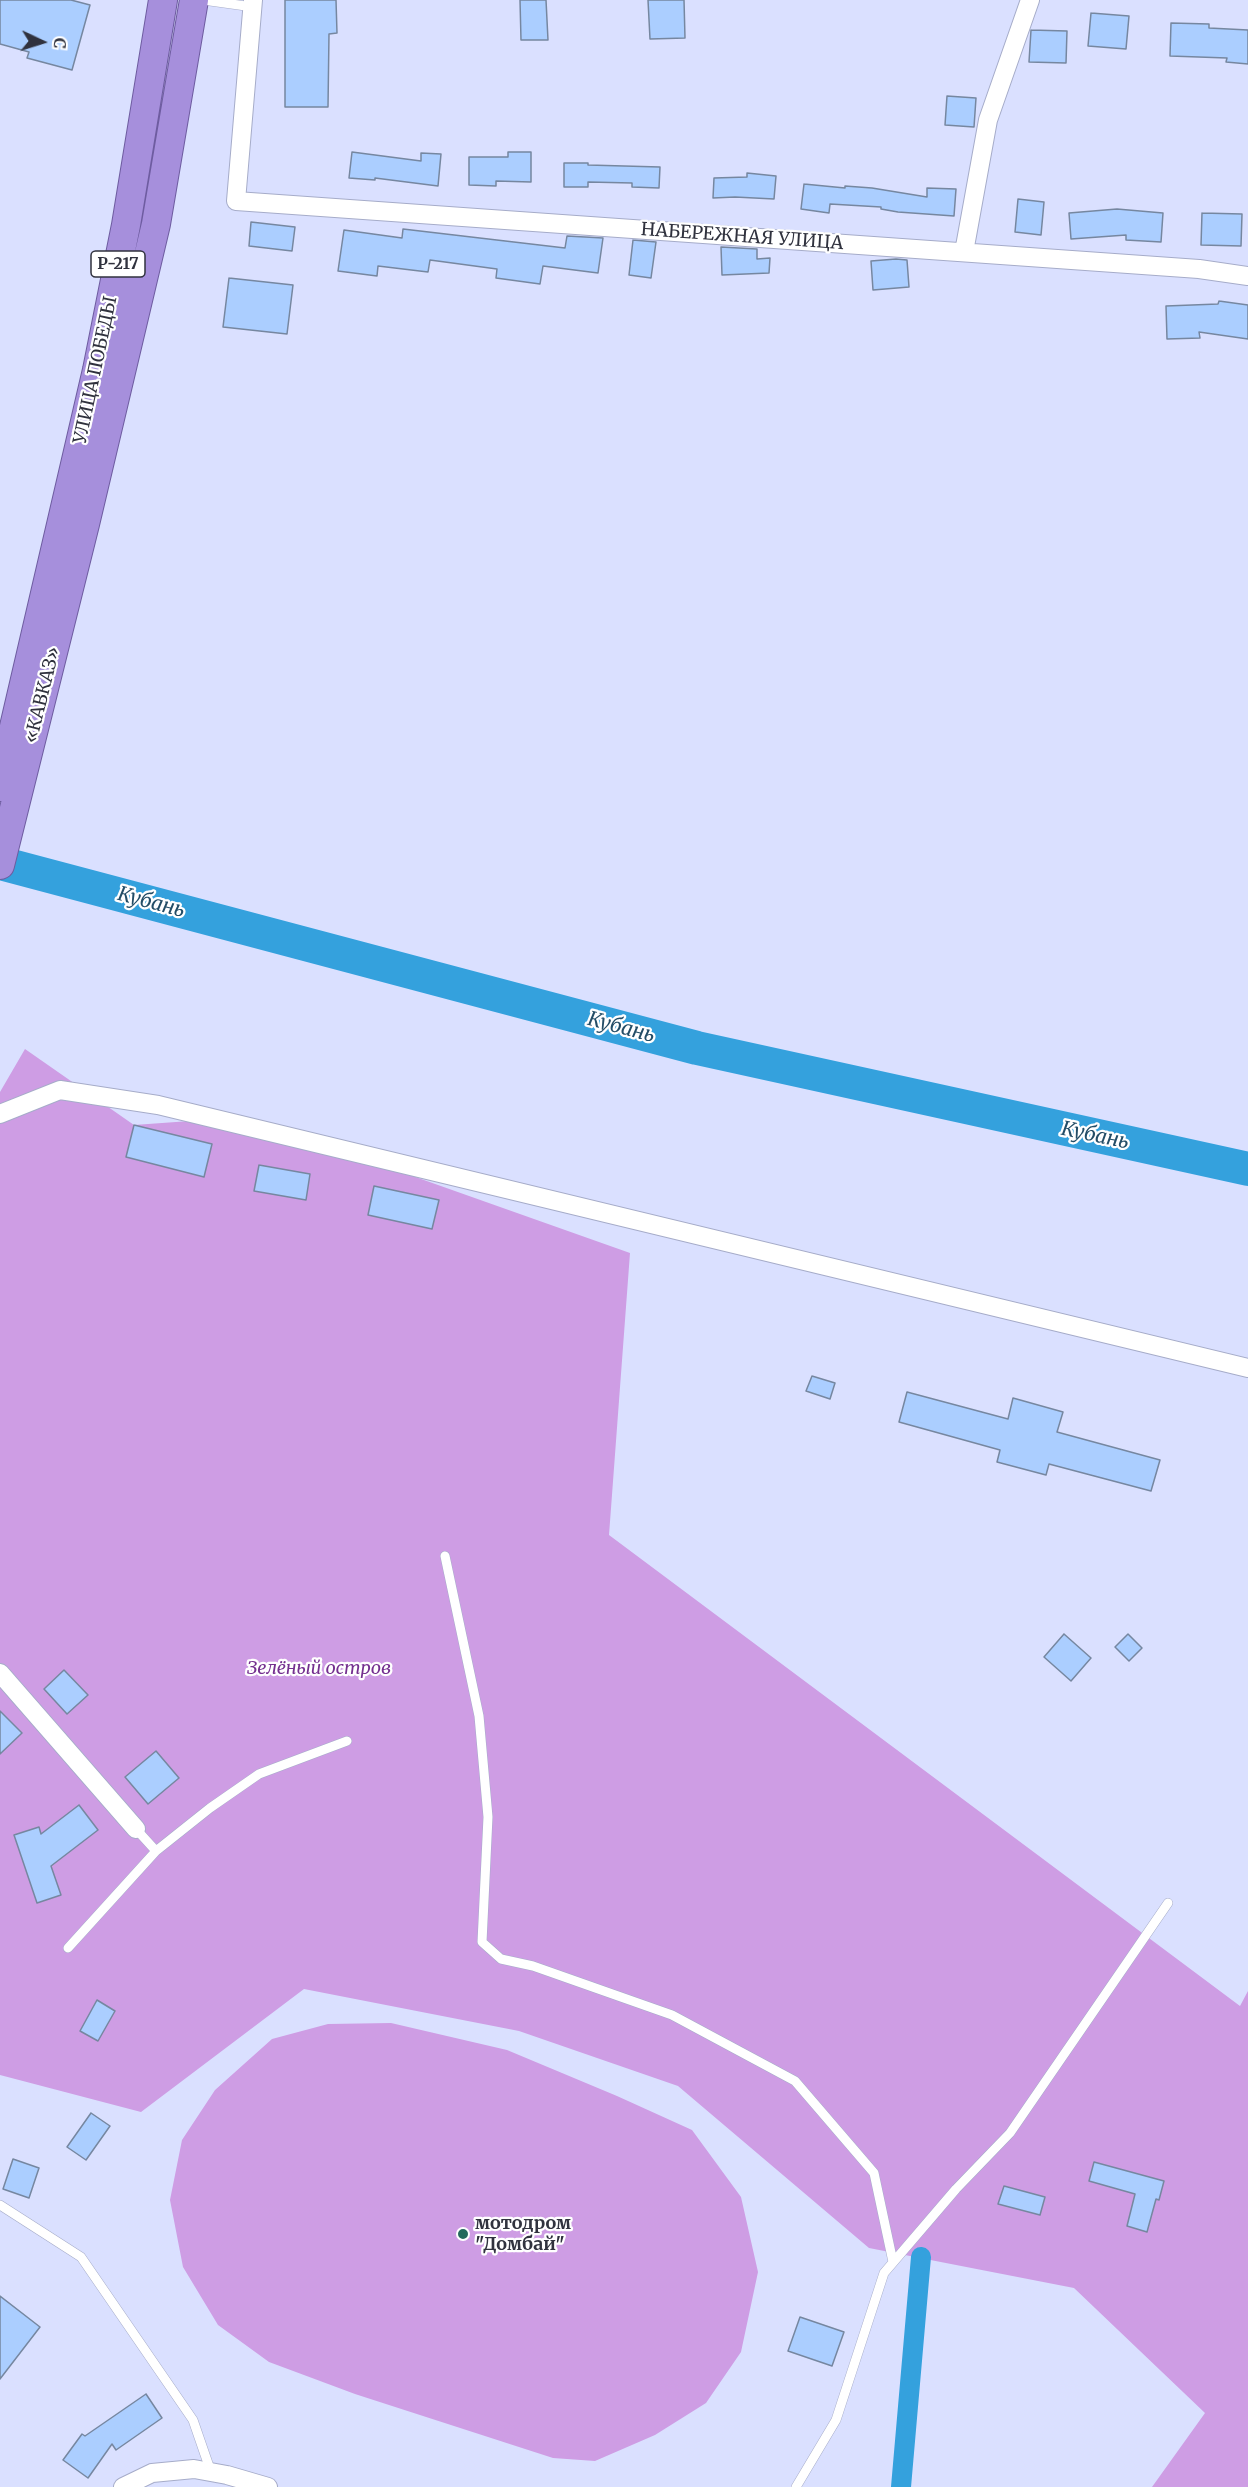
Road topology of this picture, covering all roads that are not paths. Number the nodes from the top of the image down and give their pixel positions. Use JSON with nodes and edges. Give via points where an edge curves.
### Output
{"nodes":[{"id":1,"x":163,"y":0,"type":"edge"},
{"id":2,"x":194,"y":0,"type":"edge"},
{"id":3,"x":203,"y":0,"type":"edge"},
{"id":4,"x":1030,"y":0,"type":"edge"},
{"id":5,"x":253,"y":3,"type":"edge"},
{"id":6,"x":964,"y":252,"type":"junction"},
{"id":7,"x":1248,"y":276,"type":"edge"},
{"id":8,"x":73,"y":525,"type":"junction"},
{"id":9,"x":0,"y":787,"type":"edge"},
{"id":10,"x":0,"y":865,"type":"edge"},
{"id":11,"x":0,"y":1114,"type":"edge"},
{"id":12,"x":1248,"y":1368,"type":"edge"},
{"id":13,"x":445,"y":1556,"type":"dead end"},
{"id":14,"x":0,"y":1673,"type":"edge"},
{"id":15,"x":347,"y":1741,"type":"dead end"},
{"id":16,"x":136,"y":1829,"type":"joint"},
{"id":17,"x":156,"y":1851,"type":"junction"},
{"id":18,"x":1168,"y":1903,"type":"dead end"},
{"id":19,"x":68,"y":1948,"type":"dead end"},
{"id":20,"x":0,"y":2205,"type":"edge"},
{"id":21,"x":893,"y":2262,"type":"junction"},
{"id":22,"x":211,"y":2472,"type":"junction"},
{"id":23,"x":123,"y":2487,"type":"edge"},
{"id":24,"x":268,"y":2487,"type":"edge"},
{"id":25,"x":796,"y":2487,"type":"edge"}],
"edges":[{"from":1,"to":8,"type":"highway","name":"УЛИЦА ПОБЕДЫ","number":"Р-217"},
{"from":2,"to":8,"type":"highway","name":"УЛИЦА ПОБЕДЫ","number":"Р-217","via":[[156,224]]},
{"from":3,"to":5,"type":"lane"},
{"from":4,"to":6,"type":"street","via":[[988,120]]},
{"from":5,"to":6,"type":"street","name":"НАБЕРЕЖНАЯ УЛИЦА","via":[[236,201]]},
{"from":6,"to":7,"type":"street","name":"НАБЕРЕЖНАЯ УЛИЦА","via":[[1199,268]]},
{"from":8,"to":9,"type":"highway","name":"«КАВКАЗ»","number":"Р-217"},
{"from":8,"to":10,"type":"highway","name":"«КАВКАЗ»","number":"Р-217"},
{"from":11,"to":12,"type":"street","via":[[60,1090],[158,1105]]},
{"from":13,"to":21,"type":"lane","via":[[478,1716],[488,1817],[482,1942],[501,1959],[533,1966],[672,2015],[795,2080],[874,2174]]},
{"from":14,"to":16,"type":"street"},
{"from":15,"to":17,"type":"lane","via":[[259,1774]]},
{"from":16,"to":17,"type":"lane"},
{"from":17,"to":19,"type":"lane"},
{"from":18,"to":21,"type":"lane","via":[[1010,2133]]},
{"from":20,"to":22,"type":"lane","via":[[81,2257],[193,2420]]},
{"from":21,"to":25,"type":"lane","via":[[884,2273],[836,2420]]},
{"from":22,"to":23,"type":"street","via":[[194,2469],[152,2473]]},
{"from":22,"to":24,"type":"street"}]}
